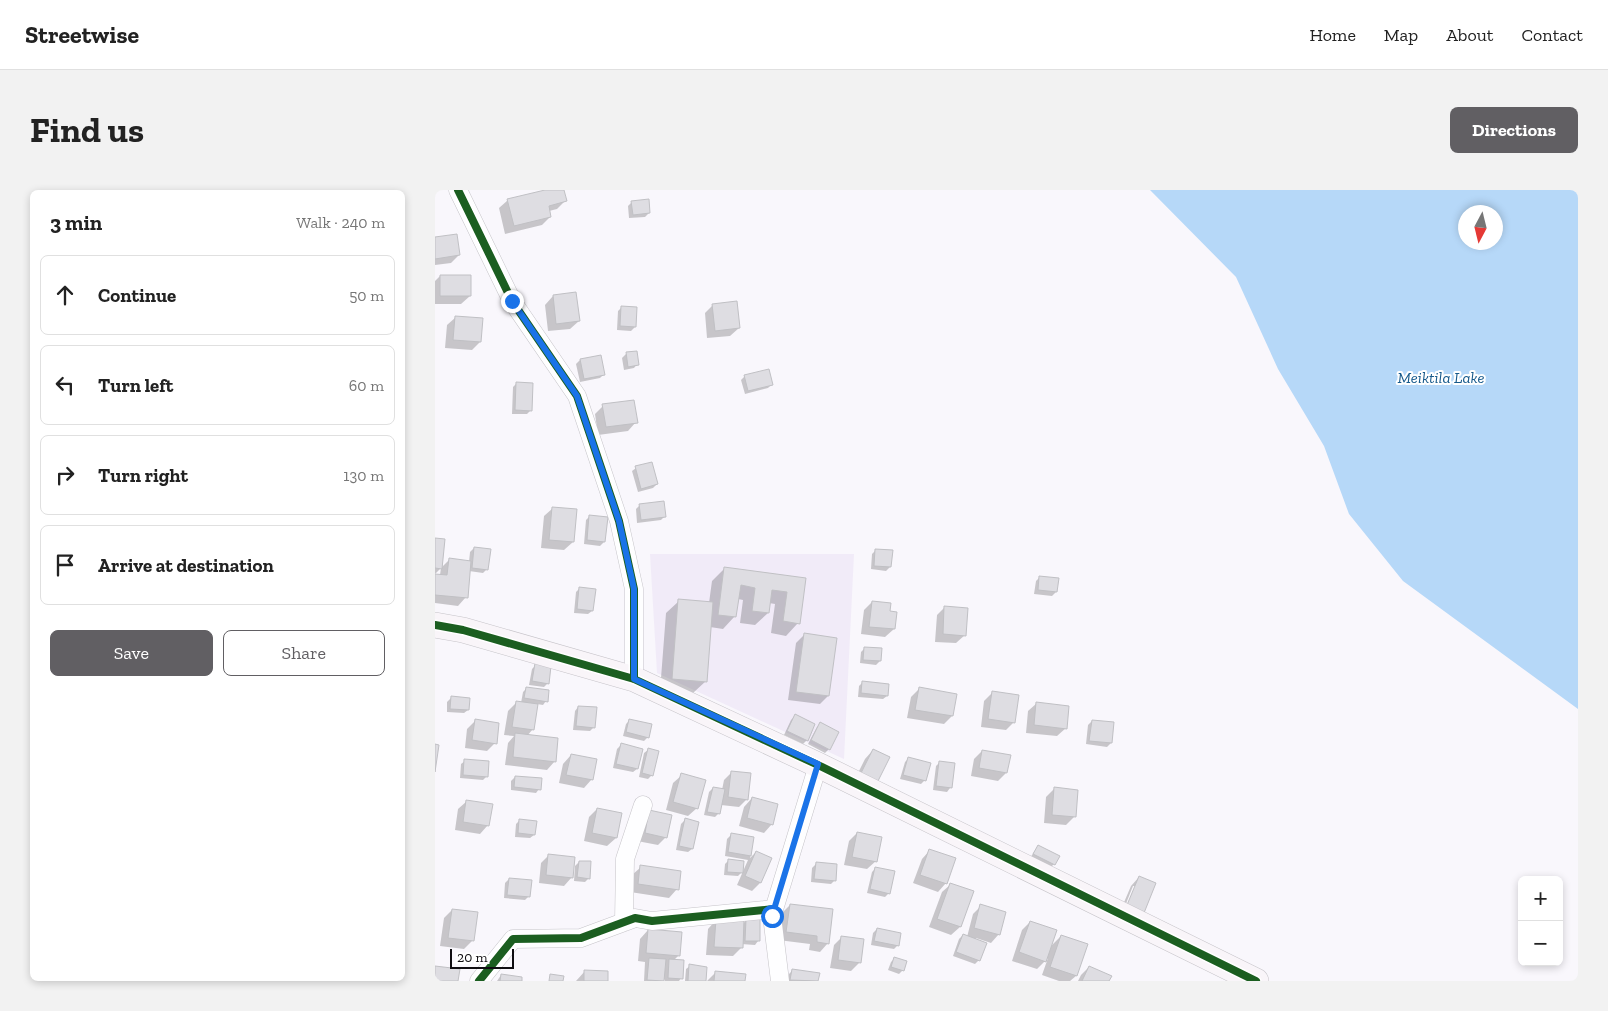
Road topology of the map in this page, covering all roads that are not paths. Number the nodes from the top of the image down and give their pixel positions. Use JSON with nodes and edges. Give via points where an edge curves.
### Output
{"nodes":[{"id":1,"x":458,"y":190,"type":"edge"},
{"id":2,"x":435,"y":625,"type":"edge"},
{"id":3,"x":634,"y":679,"type":"junction"},
{"id":4,"x":818,"y":764,"type":"junction"},
{"id":5,"x":643,"y":805,"type":"dead end"},
{"id":6,"x":774,"y":909,"type":"junction"},
{"id":7,"x":624,"y":922,"type":"junction"},
{"id":8,"x":479,"y":981,"type":"edge"},
{"id":9,"x":780,"y":981,"type":"edge"},
{"id":10,"x":1256,"y":981,"type":"edge"}],
"edges":[{"from":1,"to":3,"type":"street","via":[[512,301],[577,396],[619,521],[634,589]]},
{"from":2,"to":3,"type":"street","via":[[463,630]]},
{"from":3,"to":4,"type":"street"},
{"from":4,"to":6,"type":"street"},
{"from":4,"to":10,"type":"street"},
{"from":5,"to":7,"type":"street","via":[[625,859]]},
{"from":6,"to":7,"type":"street","via":[[652,920],[635,918]]},
{"from":6,"to":9,"type":"street","via":[[772,916]]},
{"from":7,"to":8,"type":"street","via":[[581,938],[513,939]]}]}
